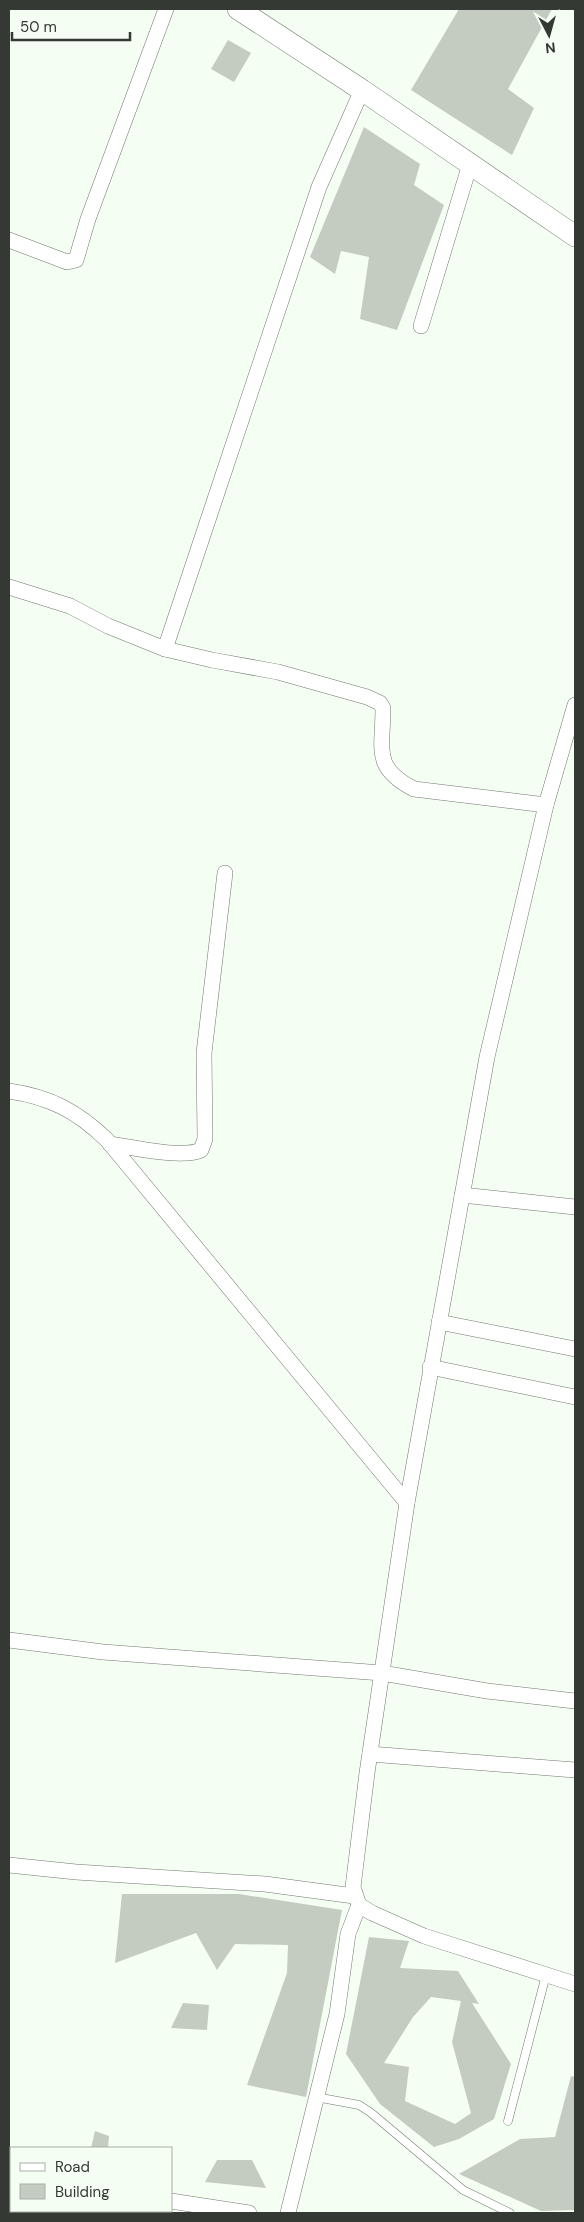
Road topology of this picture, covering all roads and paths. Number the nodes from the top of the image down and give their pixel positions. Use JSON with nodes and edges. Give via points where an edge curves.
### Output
{"nodes":[{"id":1,"x":166,"y":9,"type":"edge"},
{"id":2,"x":238,"y":9,"type":"edge"},
{"id":3,"x":362,"y":90,"type":"junction"},
{"id":4,"x":470,"y":164,"type":"junction"},
{"id":5,"x":575,"y":236,"type":"edge"},
{"id":6,"x":9,"y":240,"type":"edge"},
{"id":7,"x":421,"y":326,"type":"dead end"},
{"id":8,"x":9,"y":587,"type":"edge"},
{"id":9,"x":165,"y":649,"type":"junction"},
{"id":10,"x":575,"y":705,"type":"edge"},
{"id":11,"x":546,"y":805,"type":"junction"},
{"id":12,"x":225,"y":872,"type":"dead end"},
{"id":13,"x":9,"y":1091,"type":"edge"},
{"id":14,"x":110,"y":1144,"type":"junction"},
{"id":15,"x":462,"y":1195,"type":"junction"},
{"id":16,"x":575,"y":1207,"type":"edge"},
{"id":17,"x":439,"y":1322,"type":"junction"},
{"id":18,"x":575,"y":1349,"type":"edge"},
{"id":19,"x":430,"y":1367,"type":"junction"},
{"id":20,"x":575,"y":1397,"type":"edge"},
{"id":21,"x":407,"y":1503,"type":"junction"},
{"id":22,"x":9,"y":1640,"type":"edge"},
{"id":23,"x":382,"y":1673,"type":"junction"},
{"id":24,"x":575,"y":1701,"type":"edge"},
{"id":25,"x":370,"y":1754,"type":"junction"},
{"id":26,"x":575,"y":1770,"type":"edge"},
{"id":27,"x":9,"y":1865,"type":"edge"},
{"id":28,"x":357,"y":1900,"type":"junction"},
{"id":29,"x":546,"y":1975,"type":"junction"},
{"id":30,"x":575,"y":1984,"type":"edge"},
{"id":31,"x":316,"y":2097,"type":"junction"},
{"id":32,"x":508,"y":2121,"type":"dead end"},
{"id":33,"x":172,"y":2201,"type":"edge"},
{"id":34,"x":249,"y":2213,"type":"edge"},
{"id":35,"x":288,"y":2213,"type":"edge"},
{"id":36,"x":510,"y":2213,"type":"edge"}],
"edges":[{"from":1,"to":6,"type":"street","via":[[76,260],[67,262]]},
{"from":2,"to":3,"type":"main road"},
{"from":3,"to":4,"type":"main road"},
{"from":3,"to":9,"type":"street","via":[[319,187]]},
{"from":4,"to":5,"type":"main road"},
{"from":4,"to":7,"type":"street"},
{"from":8,"to":9,"type":"street","via":[[70,606],[108,626]]},
{"from":9,"to":11,"type":"street","via":[[278,672],[380,702],[386,770],[414,788]]},
{"from":10,"to":11,"type":"street"},
{"from":11,"to":15,"type":"street","via":[[487,1057]]},
{"from":12,"to":14,"type":"street","via":[[204,1053],[205,1139],[201,1150],[194,1154],[181,1154]]},
{"from":13,"to":14,"type":"street","via":[[35,1095],[66,1108],[90,1124]]},
{"from":14,"to":21,"type":"street"},
{"from":15,"to":16,"type":"street"},
{"from":15,"to":17,"type":"street"},
{"from":17,"to":18,"type":"street"},
{"from":17,"to":19,"type":"street"},
{"from":19,"to":20,"type":"street"},
{"from":19,"to":21,"type":"street"},
{"from":21,"to":23,"type":"street"},
{"from":22,"to":23,"type":"street","via":[[103,1652]]},
{"from":23,"to":24,"type":"street","via":[[480,1690]]},
{"from":23,"to":25,"type":"street"},
{"from":25,"to":26,"type":"street"},
{"from":25,"to":28,"type":"street","via":[[353,1874]]},
{"from":27,"to":28,"type":"street","via":[[265,1884]]},
{"from":28,"to":29,"type":"street","via":[[372,1913],[424,1936]]},
{"from":28,"to":31,"type":"street","via":[[348,1934],[337,2014]]},
{"from":29,"to":30,"type":"street"},
{"from":29,"to":32,"type":"lane"},
{"from":31,"to":35,"type":"street"},
{"from":31,"to":36,"type":"lane","via":[[359,2105],[463,2190]]},
{"from":33,"to":34,"type":"street"}]}
